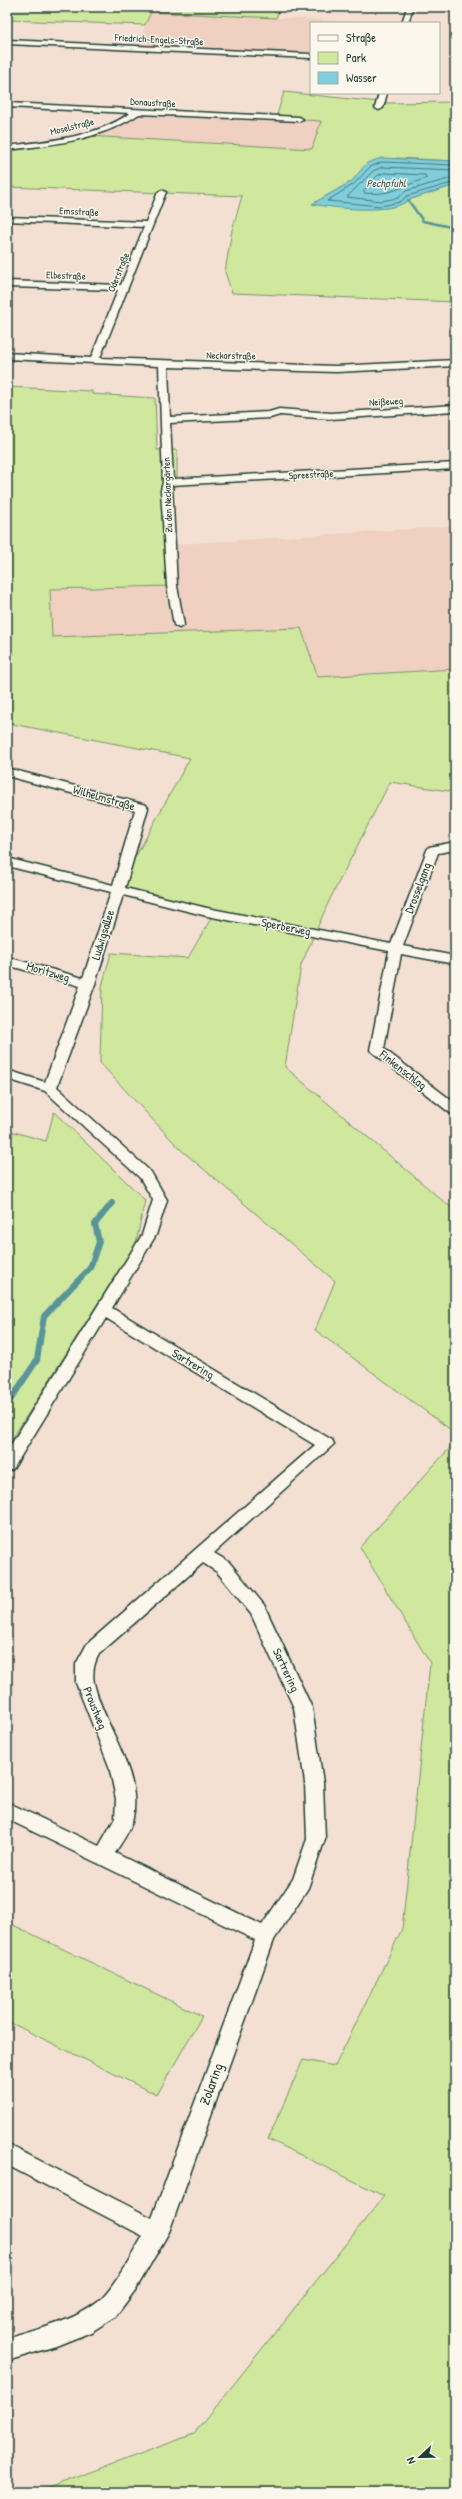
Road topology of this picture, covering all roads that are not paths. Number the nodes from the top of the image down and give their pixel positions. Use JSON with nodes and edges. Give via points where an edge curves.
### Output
{"nodes":[{"id":1,"x":410,"y":7,"type":"edge"},
{"id":2,"x":405,"y":22,"type":"edge"},
{"id":3,"x":7,"y":42,"type":"edge"},
{"id":4,"x":310,"y":56,"type":"edge"},
{"id":5,"x":383,"y":94,"type":"edge"},
{"id":6,"x":7,"y":104,"type":"edge"},
{"id":7,"x":379,"y":108,"type":"dead end"},
{"id":8,"x":138,"y":111,"type":"junction"},
{"id":9,"x":299,"y":119,"type":"dead end"},
{"id":10,"x":7,"y":148,"type":"edge"},
{"id":11,"x":162,"y":192,"type":"dead end"},
{"id":12,"x":7,"y":218,"type":"edge"},
{"id":13,"x":149,"y":225,"type":"junction"},
{"id":14,"x":7,"y":284,"type":"edge"},
{"id":15,"x":124,"y":288,"type":"junction"},
{"id":16,"x":7,"y":356,"type":"edge"},
{"id":17,"x":95,"y":360,"type":"junction"},
{"id":18,"x":455,"y":363,"type":"edge"},
{"id":19,"x":163,"y":364,"type":"junction"},
{"id":20,"x":455,"y":408,"type":"edge"},
{"id":21,"x":165,"y":420,"type":"junction"},
{"id":22,"x":455,"y":466,"type":"edge"},
{"id":23,"x":168,"y":482,"type":"junction"},
{"id":24,"x":179,"y":624,"type":"dead end"},
{"id":25,"x":7,"y":772,"type":"edge"},
{"id":26,"x":455,"y":846,"type":"edge"},
{"id":27,"x":7,"y":862,"type":"edge"},
{"id":28,"x":117,"y":890,"type":"junction"},
{"id":29,"x":396,"y":948,"type":"junction"},
{"id":30,"x":455,"y":960,"type":"edge"},
{"id":31,"x":7,"y":961,"type":"edge"},
{"id":32,"x":88,"y":984,"type":"junction"},
{"id":33,"x":7,"y":1074,"type":"edge"},
{"id":34,"x":50,"y":1088,"type":"junction"},
{"id":35,"x":455,"y":1110,"type":"edge"},
{"id":36,"x":104,"y":1310,"type":"junction"},
{"id":37,"x":7,"y":1465,"type":"edge"},
{"id":38,"x":202,"y":1554,"type":"junction"},
{"id":39,"x":7,"y":1810,"type":"edge"},
{"id":40,"x":103,"y":1857,"type":"junction"},
{"id":41,"x":266,"y":1936,"type":"junction"},
{"id":42,"x":7,"y":2154,"type":"edge"},
{"id":43,"x":158,"y":2232,"type":"junction"},
{"id":44,"x":7,"y":2350,"type":"edge"}],
"edges":[{"from":1,"to":2,"type":"street"},
{"from":3,"to":4,"type":"street","name":"Friedrich-Engels-Straße"},
{"from":5,"to":7,"type":"street"},
{"from":6,"to":8,"type":"street","name":"Donaustraße"},
{"from":8,"to":9,"type":"street","name":"Donaustraße"},
{"from":8,"to":10,"type":"street","name":"Moselstraße","via":[[130,118],[82,135]]},
{"from":11,"to":13,"type":"street","name":"Oderstraße"},
{"from":12,"to":13,"type":"street","name":"Emsstraße"},
{"from":13,"to":15,"type":"street","name":"Oderstraße"},
{"from":14,"to":15,"type":"street","name":"Elbestraße"},
{"from":15,"to":17,"type":"street","name":"Oderstraße"},
{"from":16,"to":17,"type":"street","name":"Neckarstraße"},
{"from":17,"to":19,"type":"street","name":"Neckarstraße"},
{"from":18,"to":19,"type":"street","name":"Neckarstraße","via":[[336,369]]},
{"from":19,"to":21,"type":"street","name":"Zu den Neckargärten"},
{"from":20,"to":21,"type":"street","name":"Neißeweg","via":[[318,415],[306,418],[270,415]]},
{"from":21,"to":23,"type":"street","name":"Zu den Neckargärten"},
{"from":22,"to":23,"type":"street","name":"Spreestraße"},
{"from":23,"to":24,"type":"street","name":"Zu den Neckargärten","via":[[166,490],[172,586]]},
{"from":25,"to":28,"type":"street","name":"Wilhelmstraße","via":[[142,808]]},
{"from":26,"to":29,"type":"street","name":"Drosselgang","via":[[432,850]]},
{"from":27,"to":28,"type":"street"},
{"from":28,"to":29,"type":"street","name":"Sperberweg","via":[[207,912]]},
{"from":28,"to":32,"type":"street","name":"Ludwigsallee"},
{"from":29,"to":30,"type":"street","name":"Sperberweg"},
{"from":29,"to":35,"type":"street","name":"Finkenschlag","via":[[376,1050]]},
{"from":31,"to":32,"type":"street","name":"Moritzweg"},
{"from":32,"to":34,"type":"street","name":"Ludwigsallee"},
{"from":33,"to":34,"type":"street"},
{"from":34,"to":36,"type":"street","via":[[146,1175],[160,1200],[149,1235]]},
{"from":36,"to":37,"type":"street"},
{"from":36,"to":38,"type":"street","name":"Sartrering","via":[[326,1444]]},
{"from":38,"to":40,"type":"street","name":"Proustweg","via":[[93,1649],[85,1664],[85,1683],[118,1766],[125,1799],[124,1819]]},
{"from":38,"to":41,"type":"street","name":"Sartrering","via":[[223,1567],[258,1610],[303,1708],[314,1783],[316,1839],[301,1882]]},
{"from":39,"to":40,"type":"street"},
{"from":40,"to":41,"type":"street"},
{"from":41,"to":43,"type":"street","name":"Zolaring"},
{"from":42,"to":43,"type":"street"},
{"from":43,"to":44,"type":"street","name":"Zolaring","via":[[128,2281],[107,2309],[83,2324]]}]}
